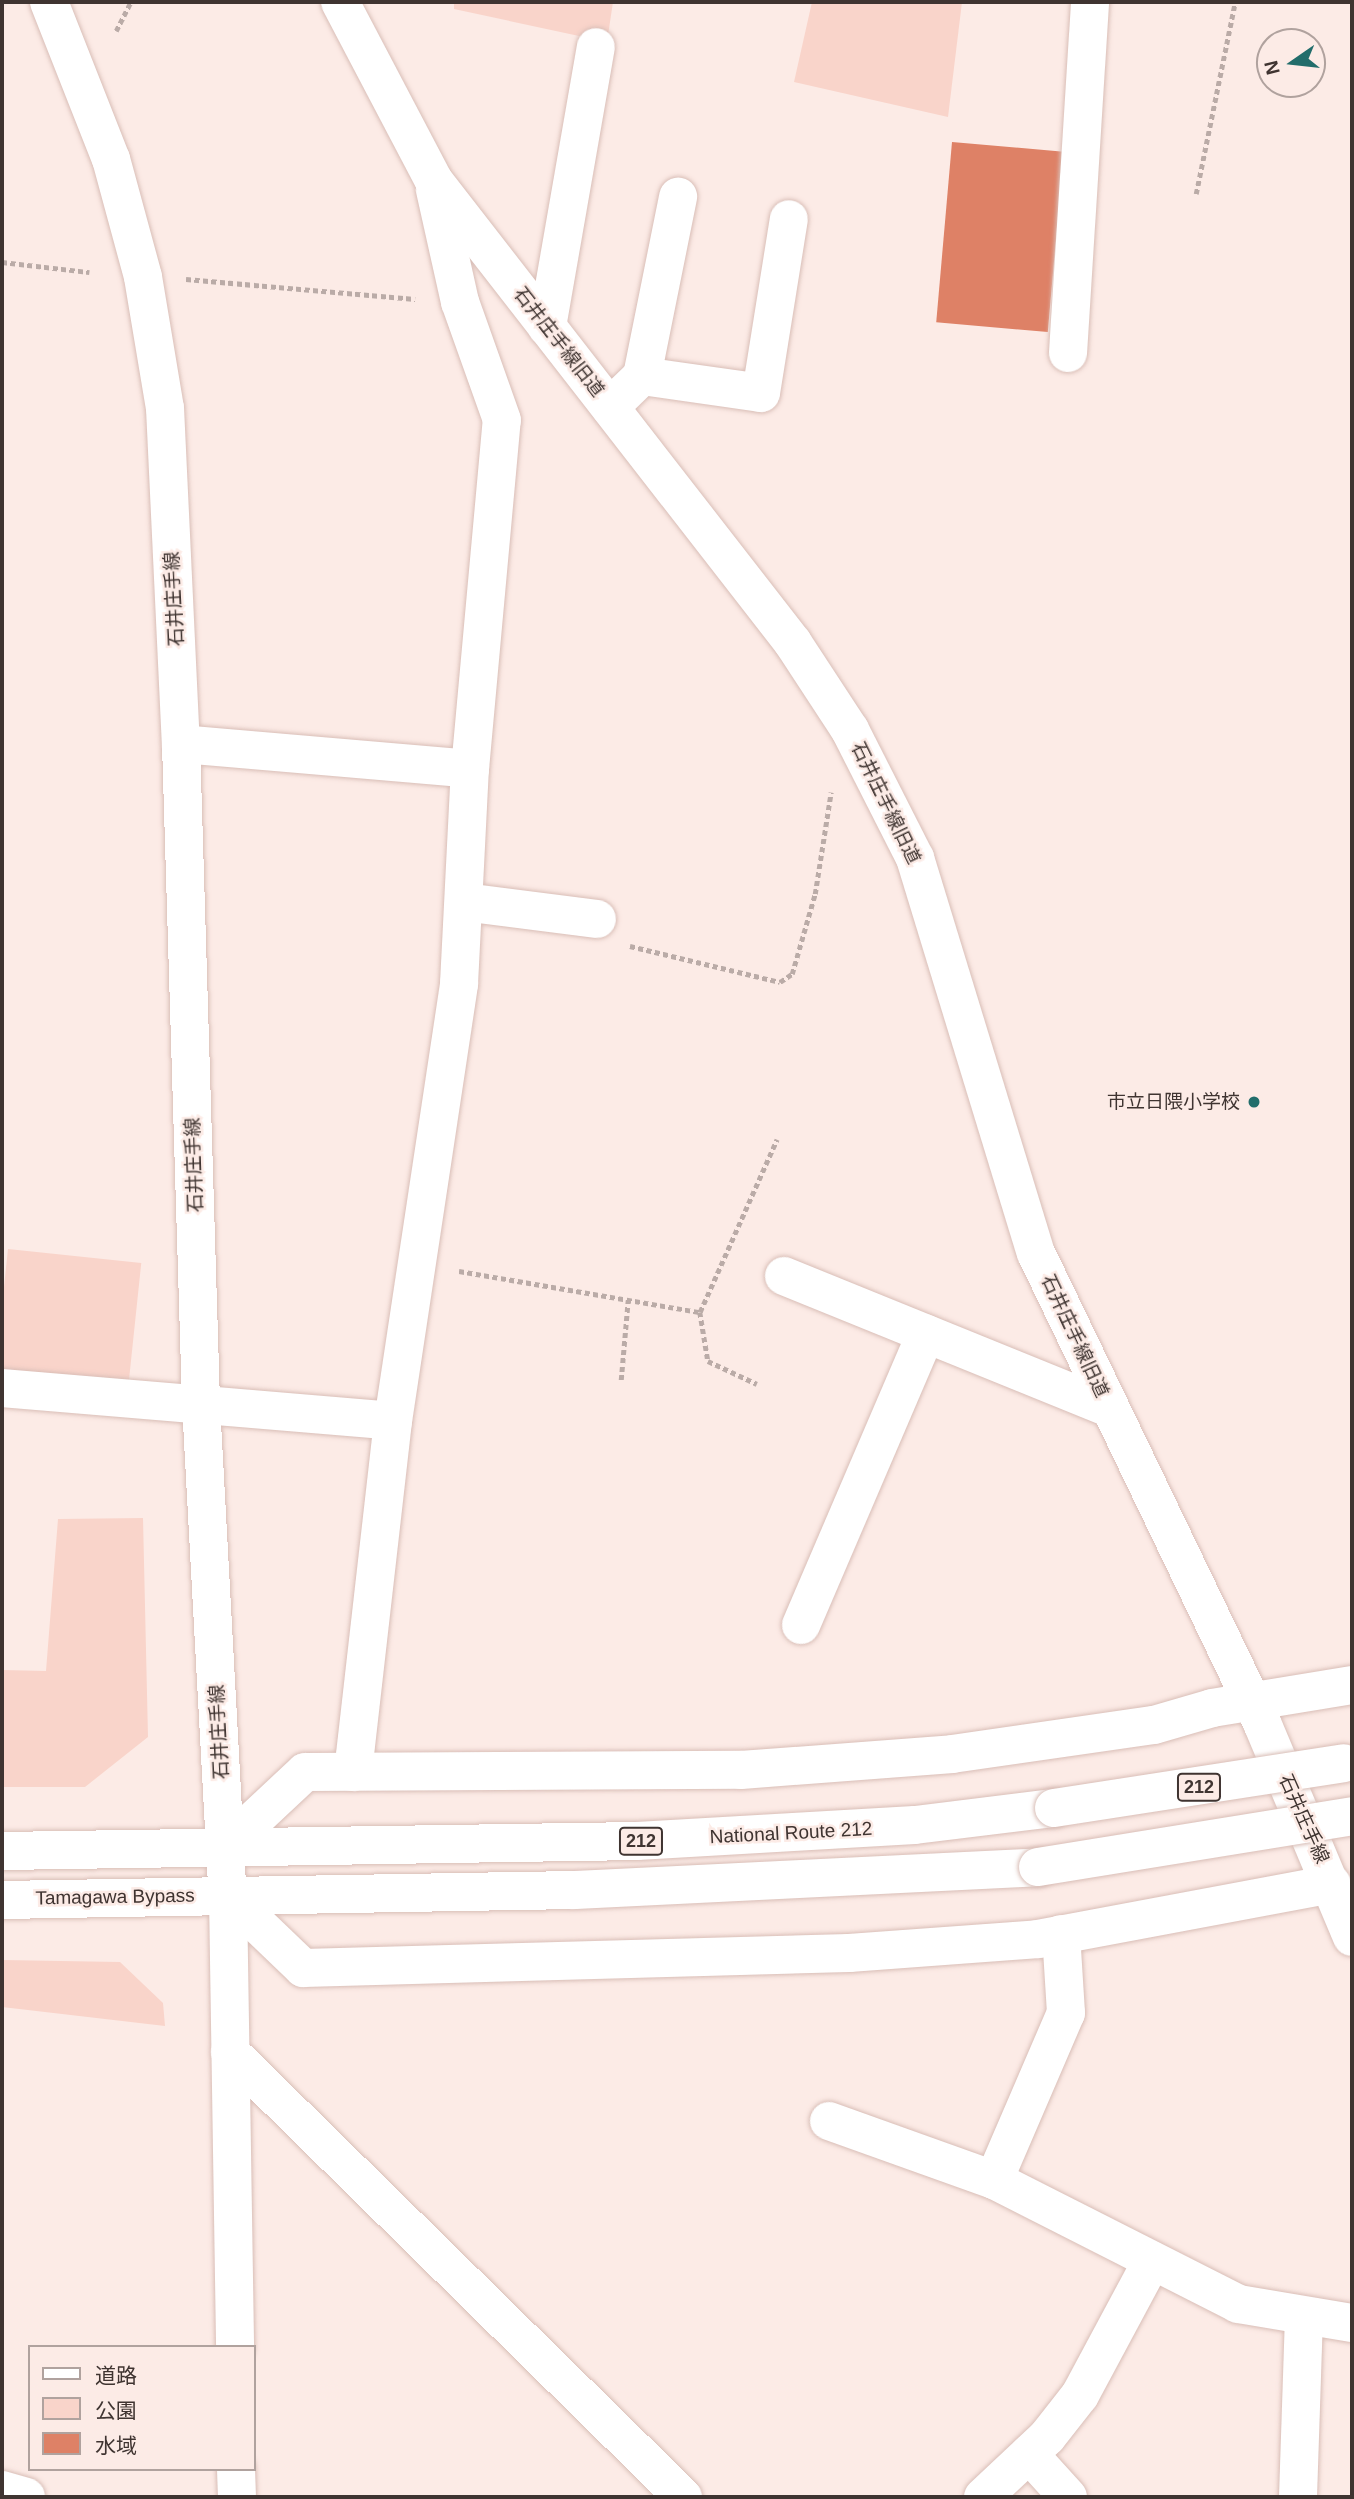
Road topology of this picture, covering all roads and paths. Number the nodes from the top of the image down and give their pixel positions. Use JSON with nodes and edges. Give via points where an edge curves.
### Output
{"nodes":[{"id":1,"x":49,"y":2,"type":"edge"},
{"id":2,"x":131,"y":2,"type":"edge"},
{"id":3,"x":340,"y":2,"type":"edge"},
{"id":4,"x":1090,"y":2,"type":"edge"},
{"id":5,"x":1235,"y":2,"type":"edge"},
{"id":6,"x":116,"y":30,"type":"dead end"},
{"id":7,"x":596,"y":47,"type":"dead end"},
{"id":8,"x":434,"y":181,"type":"junction"},
{"id":9,"x":1196,"y":194,"type":"dead end"},
{"id":10,"x":678,"y":197,"type":"dead end"},
{"id":11,"x":789,"y":219,"type":"dead end"},
{"id":12,"x":2,"y":262,"type":"edge"},
{"id":13,"x":89,"y":272,"type":"dead end"},
{"id":14,"x":144,"y":277,"type":"junction"},
{"id":15,"x":460,"y":302,"type":"junction"},
{"id":16,"x":547,"y":327,"type":"junction"},
{"id":17,"x":1068,"y":353,"type":"dead end"},
{"id":18,"x":642,"y":376,"type":"junction"},
{"id":19,"x":610,"y":407,"type":"junction"},
{"id":20,"x":181,"y":744,"type":"junction"},
{"id":21,"x":470,"y":769,"type":"junction"},
{"id":22,"x":832,"y":786,"type":"dead end"},
{"id":23,"x":464,"y":902,"type":"junction"},
{"id":24,"x":597,"y":919,"type":"joint"},
{"id":25,"x":777,"y":1139,"type":"dead end"},
{"id":26,"x":417,"y":1264,"type":"junction"},
{"id":27,"x":783,"y":1276,"type":"dead end"},
{"id":28,"x":628,"y":1300,"type":"junction"},
{"id":29,"x":700,"y":1312,"type":"junction"},
{"id":30,"x":926,"y":1334,"type":"junction"},
{"id":31,"x":621,"y":1380,"type":"dead end"},
{"id":32,"x":757,"y":1384,"type":"dead end"},
{"id":33,"x":2,"y":1388,"type":"edge"},
{"id":34,"x":201,"y":1404,"type":"junction"},
{"id":35,"x":1109,"y":1408,"type":"junction"},
{"id":36,"x":393,"y":1421,"type":"junction"},
{"id":37,"x":801,"y":1625,"type":"dead end"},
{"id":38,"x":1352,"y":1685,"type":"edge"},
{"id":39,"x":1251,"y":1702,"type":"junction"},
{"id":40,"x":1348,"y":1762,"type":"edge"},
{"id":41,"x":353,"y":1772,"type":"junction"},
{"id":42,"x":1352,"y":1816,"type":"edge"},
{"id":43,"x":226,"y":1846,"type":"junction"},
{"id":44,"x":2,"y":1851,"type":"edge"},
{"id":45,"x":1332,"y":1884,"type":"junction"},
{"id":46,"x":228,"y":1896,"type":"junction"},
{"id":47,"x":2,"y":1900,"type":"edge"},
{"id":48,"x":1061,"y":1934,"type":"junction"},
{"id":49,"x":1352,"y":1937,"type":"edge"},
{"id":50,"x":230,"y":2052,"type":"junction"},
{"id":51,"x":829,"y":2121,"type":"dead end"},
{"id":52,"x":994,"y":2180,"type":"junction"},
{"id":53,"x":1152,"y":2261,"type":"junction"},
{"id":54,"x":1304,"y":2316,"type":"junction"},
{"id":55,"x":1352,"y":2323,"type":"edge"},
{"id":56,"x":234,"y":2345,"type":"edge"},
{"id":57,"x":1029,"y":2454,"type":"junction"},
{"id":58,"x":236,"y":2471,"type":"edge"},
{"id":59,"x":2,"y":2490,"type":"edge"},
{"id":60,"x":26,"y":2497,"type":"edge"},
{"id":61,"x":237,"y":2497,"type":"edge"},
{"id":62,"x":683,"y":2497,"type":"edge"},
{"id":63,"x":983,"y":2497,"type":"edge"},
{"id":64,"x":1068,"y":2497,"type":"edge"},
{"id":65,"x":1298,"y":2497,"type":"edge"}],
"edges":[{"from":1,"to":14,"type":"main road","name":"石井庄手線","via":[[111,159]]},
{"from":2,"to":6,"type":"path"},
{"from":3,"to":8,"type":"main road","name":"石井庄手線旧道"},
{"from":4,"to":17,"type":"main road"},
{"from":5,"to":9,"type":"path"},
{"from":7,"to":16,"type":"main road"},
{"from":8,"to":15,"type":"main road"},
{"from":8,"to":16,"type":"main road","name":"石井庄手線旧道"},
{"from":10,"to":18,"type":"main road"},
{"from":11,"to":18,"type":"main road","via":[[761,393]]},
{"from":12,"to":13,"type":"path"},
{"from":14,"to":15,"type":"path"},
{"from":14,"to":20,"type":"main road","name":"石井庄手線","via":[[165,408]]},
{"from":15,"to":21,"type":"main road","via":[[502,420]]},
{"from":16,"to":19,"type":"main road","name":"石井庄手線旧道"},
{"from":18,"to":19,"type":"main road"},
{"from":19,"to":35,"type":"main road","name":"石井庄手線旧道","via":[[793,643],[850,730],[915,858],[1036,1253]]},
{"from":20,"to":21,"type":"main road"},
{"from":20,"to":34,"type":"main road","name":"石井庄手線"},
{"from":21,"to":23,"type":"main road"},
{"from":22,"to":24,"type":"path","via":[[815,894],[792,974],[780,982],[631,947]]},
{"from":23,"to":24,"type":"main road"},
{"from":23,"to":26,"type":"main road","via":[[459,984]]},
{"from":25,"to":29,"type":"path"},
{"from":26,"to":28,"type":"path"},
{"from":26,"to":36,"type":"main road"},
{"from":27,"to":30,"type":"main road"},
{"from":28,"to":29,"type":"path"},
{"from":28,"to":31,"type":"path"},
{"from":29,"to":32,"type":"path","via":[[708,1361]]},
{"from":30,"to":35,"type":"main road"},
{"from":30,"to":37,"type":"main road"},
{"from":33,"to":34,"type":"main road"},
{"from":34,"to":36,"type":"main road"},
{"from":34,"to":43,"type":"main road","name":"石井庄手線"},
{"from":35,"to":39,"type":"main road","name":"石井庄手線旧道"},
{"from":36,"to":41,"type":"main road"},
{"from":38,"to":39,"type":"main road"},
{"from":39,"to":41,"type":"main road","via":[[1154,1725],[939,1755],[741,1770]]},
{"from":39,"to":45,"type":"main road","name":"石井庄手線"},
{"from":40,"to":43,"type":"main road","name":"National Route 212","number":"212","bridge":true,"via":[[915,1825],[637,1841]]},
{"from":41,"to":43,"type":"main road","via":[[304,1772]]},
{"from":42,"to":46,"type":"main road","bridge":true,"via":[[1038,1867],[588,1889]]},
{"from":43,"to":44,"type":"main road","number":"212"},
{"from":43,"to":46,"type":"main road","name":"石井庄手線"},
{"from":45,"to":48,"type":"main road"},
{"from":45,"to":49,"type":"main road","name":"石井庄手線"},
{"from":46,"to":47,"type":"main road","name":"Tamagawa Bypass"},
{"from":46,"to":48,"type":"main road","via":[[303,1968],[849,1953]]},
{"from":46,"to":50,"type":"main road","name":"石井庄手線"},
{"from":48,"to":52,"type":"main road","via":[[1066,2013]]},
{"from":50,"to":56,"type":"main road","name":"石井庄手線"},
{"from":50,"to":62,"type":"main road"},
{"from":51,"to":52,"type":"main road"},
{"from":52,"to":53,"type":"main road"},
{"from":53,"to":54,"type":"main road","via":[[1238,2304]]},
{"from":53,"to":57,"type":"main road","via":[[1080,2395]]},
{"from":54,"to":55,"type":"main road"},
{"from":54,"to":65,"type":"main road"},
{"from":57,"to":63,"type":"main road"},
{"from":57,"to":64,"type":"main road"},
{"from":58,"to":61,"type":"main road"},
{"from":59,"to":60,"type":"main road"}]}
